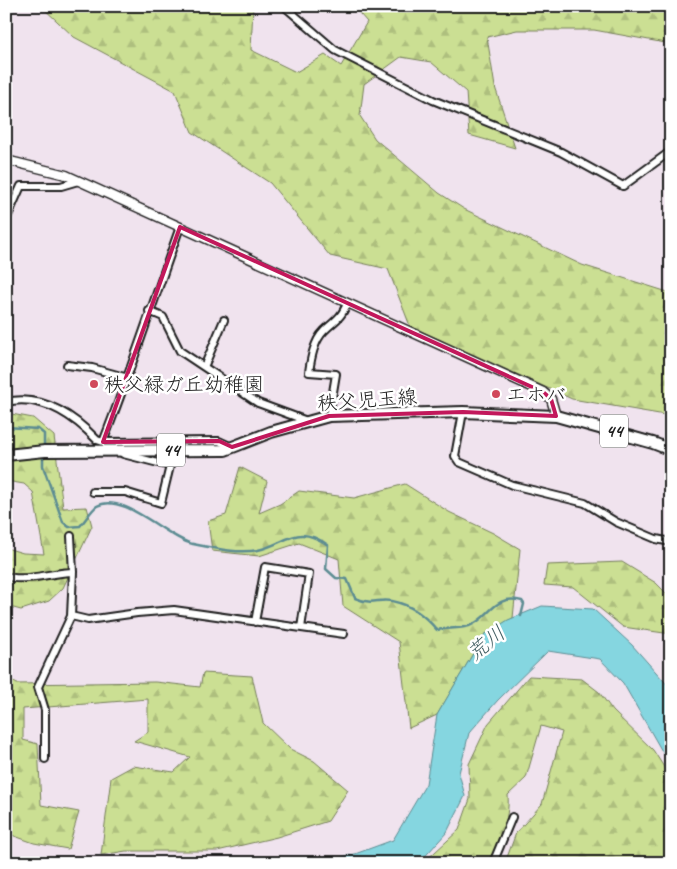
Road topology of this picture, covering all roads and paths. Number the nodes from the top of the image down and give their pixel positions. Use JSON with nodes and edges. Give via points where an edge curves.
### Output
{"nodes":[{"id":1,"x":284,"y":6,"type":"edge"},
{"id":2,"x":671,"y":151,"type":"edge"},
{"id":3,"x":6,"y":160,"type":"edge"},
{"id":4,"x":78,"y":181,"type":"junction"},
{"id":5,"x":6,"y":220,"type":"edge"},
{"id":6,"x":180,"y":227,"type":"junction"},
{"id":7,"x":346,"y":304,"type":"junction"},
{"id":8,"x":149,"y":311,"type":"junction"},
{"id":9,"x":224,"y":320,"type":"dead end"},
{"id":10,"x":67,"y":365,"type":"dead end"},
{"id":11,"x":204,"y":367,"type":"junction"},
{"id":12,"x":128,"y":378,"type":"junction"},
{"id":13,"x":6,"y":402,"type":"edge"},
{"id":14,"x":463,"y":412,"type":"junction"},
{"id":15,"x":330,"y":416,"type":"junction"},
{"id":16,"x":556,"y":416,"type":"junction"},
{"id":17,"x":308,"y":421,"type":"junction"},
{"id":18,"x":103,"y":442,"type":"junction"},
{"id":19,"x":232,"y":448,"type":"junction"},
{"id":20,"x":671,"y":450,"type":"edge"},
{"id":21,"x":113,"y":451,"type":"junction"},
{"id":22,"x":6,"y":455,"type":"edge"},
{"id":23,"x":93,"y":492,"type":"dead end"},
{"id":24,"x":71,"y":536,"type":"dead end"},
{"id":25,"x":671,"y":542,"type":"edge"},
{"id":26,"x":73,"y":572,"type":"junction"},
{"id":27,"x":6,"y":576,"type":"edge"},
{"id":28,"x":71,"y":616,"type":"junction"},
{"id":29,"x":255,"y":622,"type":"junction"},
{"id":30,"x":301,"y":628,"type":"junction"},
{"id":31,"x":344,"y":634,"type":"dead end"},
{"id":32,"x":45,"y":759,"type":"dead end"},
{"id":33,"x":512,"y":817,"type":"dead end"},
{"id":34,"x":493,"y":863,"type":"edge"}],
"edges":[{"from":1,"to":2,"type":"street","via":[[335,50],[433,100],[561,152],[623,186]]},
{"from":3,"to":4,"type":"street"},
{"from":4,"to":5,"type":"street","via":[[62,186],[20,186]]},
{"from":4,"to":6,"type":"street"},
{"from":6,"to":7,"type":"street"},
{"from":6,"to":8,"type":"street"},
{"from":7,"to":15,"type":"street","via":[[340,319],[323,332],[312,352],[309,372],[336,374]]},
{"from":7,"to":16,"type":"street","via":[[543,392],[551,399]]},
{"from":8,"to":11,"type":"street","via":[[163,317],[180,351]]},
{"from":8,"to":12,"type":"street"},
{"from":9,"to":11,"type":"street"},
{"from":10,"to":12,"type":"street"},
{"from":11,"to":17,"type":"street","via":[[258,403]]},
{"from":12,"to":18,"type":"street"},
{"from":13,"to":18,"type":"street","via":[[36,400],[53,406]]},
{"from":14,"to":15,"type":"main road","name":"秩父児玉線","number":"44"},
{"from":14,"to":16,"type":"main road","name":"秩父児玉線","number":"44"},
{"from":14,"to":25,"type":"street","via":[[455,456],[459,462],[512,486],[585,503],[616,522]]},
{"from":15,"to":17,"type":"main road","name":"秩父児玉線","number":"44"},
{"from":16,"to":20,"type":"main road","name":"秩父児玉線","number":"44"},
{"from":17,"to":19,"type":"main road","name":"秩父児玉線","number":"44"},
{"from":18,"to":19,"type":"street","via":[[219,441]]},
{"from":19,"to":21,"type":"main road","name":"秩父児玉線","number":"44"},
{"from":21,"to":22,"type":"main road","name":"秩父児玉線","number":"44","via":[[45,451]]},
{"from":21,"to":23,"type":"street","via":[[170,466],[161,503],[126,492]]},
{"from":24,"to":26,"type":"street"},
{"from":26,"to":27,"type":"street","via":[[54,572],[30,578]]},
{"from":26,"to":28,"type":"street"},
{"from":28,"to":29,"type":"street","via":[[88,620],[174,610]]},
{"from":28,"to":32,"type":"street","via":[[38,687],[45,710]]},
{"from":29,"to":30,"type":"street"},
{"from":29,"to":30,"type":"street","via":[[265,567],[309,574]]},
{"from":30,"to":31,"type":"street"},
{"from":33,"to":34,"type":"street"}]}
